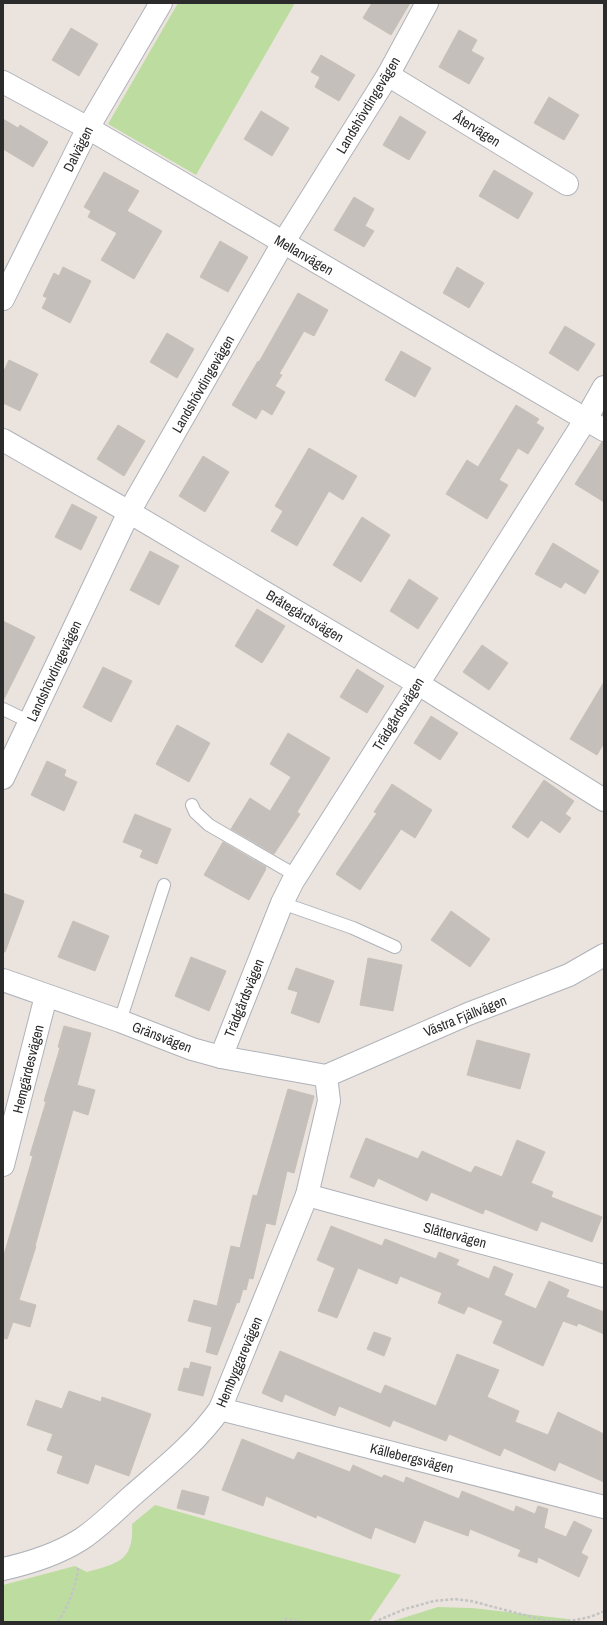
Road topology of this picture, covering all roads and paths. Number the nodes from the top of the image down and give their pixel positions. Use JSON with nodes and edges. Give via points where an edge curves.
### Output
{"nodes":[{"id":1,"x":161,"y":3,"type":"edge"},
{"id":2,"x":427,"y":3,"type":"edge"},
{"id":3,"x":388,"y":75,"type":"junction"},
{"id":4,"x":3,"y":82,"type":"edge"},
{"id":5,"x":88,"y":128,"type":"junction"},
{"id":6,"x":567,"y":184,"type":"dead end"},
{"id":7,"x":283,"y":243,"type":"junction"},
{"id":8,"x":3,"y":299,"type":"edge"},
{"id":9,"x":604,"y":387,"type":"edge"},
{"id":10,"x":586,"y":419,"type":"junction"},
{"id":11,"x":604,"y":430,"type":"edge"},
{"id":12,"x":3,"y":440,"type":"edge"},
{"id":13,"x":129,"y":512,"type":"junction"},
{"id":14,"x":417,"y":683,"type":"junction"},
{"id":15,"x":3,"y":709,"type":"edge"},
{"id":16,"x":30,"y":722,"type":"junction"},
{"id":17,"x":3,"y":778,"type":"edge"},
{"id":18,"x":604,"y":800,"type":"edge"},
{"id":19,"x":192,"y":805,"type":"dead end"},
{"id":20,"x":297,"y":876,"type":"junction"},
{"id":21,"x":164,"y":885,"type":"dead end"},
{"id":22,"x":282,"y":903,"type":"junction"},
{"id":23,"x":396,"y":947,"type":"dead end"},
{"id":24,"x":604,"y":955,"type":"edge"},
{"id":25,"x":3,"y":980,"type":"edge"},
{"id":26,"x":46,"y":996,"type":"junction"},
{"id":27,"x":120,"y":1021,"type":"junction"},
{"id":28,"x":221,"y":1057,"type":"junction"},
{"id":29,"x":326,"y":1076,"type":"junction"},
{"id":30,"x":3,"y":1165,"type":"edge"},
{"id":31,"x":307,"y":1195,"type":"junction"},
{"id":32,"x":604,"y":1276,"type":"edge"},
{"id":33,"x":220,"y":1409,"type":"junction"},
{"id":34,"x":604,"y":1506,"type":"edge"},
{"id":35,"x":81,"y":1540,"type":"junction"},
{"id":36,"x":3,"y":1569,"type":"edge"},
{"id":37,"x":604,"y":1611,"type":"edge"},
{"id":38,"x":58,"y":1622,"type":"edge"},
{"id":39,"x":280,"y":1622,"type":"edge"},
{"id":40,"x":303,"y":1622,"type":"edge"},
{"id":41,"x":374,"y":1622,"type":"edge"}],
"edges":[{"from":1,"to":5,"type":"street","name":"Dalvägen"},
{"from":2,"to":3,"type":"street","name":"Landshövdingevägen"},
{"from":3,"to":6,"type":"street","name":"Återvägen"},
{"from":3,"to":7,"type":"street","name":"Landshövdingevägen"},
{"from":4,"to":5,"type":"street","name":"Mellanvägen"},
{"from":5,"to":7,"type":"street","name":"Mellanvägen"},
{"from":5,"to":8,"type":"street","name":"Dalvägen"},
{"from":7,"to":10,"type":"street","name":"Mellanvägen"},
{"from":7,"to":13,"type":"street","name":"Landshövdingevägen"},
{"from":9,"to":10,"type":"street","name":"Trädgårdsvägen"},
{"from":10,"to":11,"type":"street","name":"Mellanvägen"},
{"from":10,"to":14,"type":"street","name":"Trädgårdsvägen"},
{"from":12,"to":13,"type":"street","name":"Bråtegårdsvägen"},
{"from":13,"to":14,"type":"street","name":"Bråtegårdsvägen"},
{"from":13,"to":16,"type":"street","name":"Landshövdingevägen"},
{"from":14,"to":18,"type":"street","name":"Bråtegårdsvägen"},
{"from":14,"to":20,"type":"street","name":"Trädgårdsvägen"},
{"from":15,"to":16,"type":"lane"},
{"from":16,"to":17,"type":"street","name":"Landshövdingevägen"},
{"from":19,"to":20,"type":"lane","via":[[195,812],[209,825]]},
{"from":20,"to":22,"type":"street","name":"Trädgårdsvägen"},
{"from":21,"to":27,"type":"lane"},
{"from":22,"to":23,"type":"lane","via":[[353,928]]},
{"from":22,"to":28,"type":"street","name":"Trädgårdsvägen"},
{"from":24,"to":29,"type":"street","name":"Västra Fjällvägen","via":[[569,975],[468,1014]]},
{"from":25,"to":26,"type":"street","name":"Gränsvägen"},
{"from":26,"to":27,"type":"street","name":"Gränsvägen"},
{"from":26,"to":30,"type":"street","name":"Hemgärdesvägen"},
{"from":27,"to":28,"type":"street","name":"Gränsvägen","via":[[192,1049]]},
{"from":28,"to":29,"type":"street","name":"Gränsvägen"},
{"from":29,"to":31,"type":"street","name":"Hembyggarevägen","via":[[329,1101]]},
{"from":31,"to":32,"type":"street","name":"Slåttervägen"},
{"from":31,"to":33,"type":"street","name":"Hembyggarevägen"},
{"from":33,"to":34,"type":"street","name":"Källebergsvägen"},
{"from":33,"to":35,"type":"street","name":"Hembyggarevägen","via":[[208,1426],[187,1447]]},
{"from":35,"to":36,"type":"street","name":"Hembyggarevägen","via":[[32,1562]]},
{"from":35,"to":38,"type":"path","via":[[78,1577]]},
{"from":37,"to":41,"type":"path","via":[[588,1618],[559,1622],[455,1599],[405,1609]]},
{"from":39,"to":40,"type":"path","via":[[287,1619]]}]}
